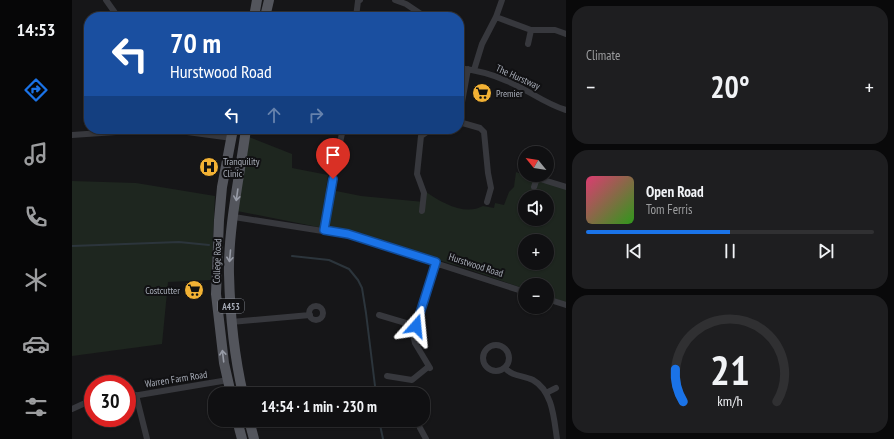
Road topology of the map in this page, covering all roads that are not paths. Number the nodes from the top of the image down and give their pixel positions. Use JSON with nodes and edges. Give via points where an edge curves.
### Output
{"nodes":[{"id":1,"x":106,"y":0,"type":"edge"},
{"id":2,"x":257,"y":0,"type":"edge"},
{"id":3,"x":268,"y":0,"type":"edge"},
{"id":4,"x":360,"y":0,"type":"edge"},
{"id":5,"x":395,"y":0,"type":"edge"},
{"id":6,"x":502,"y":0,"type":"edge"},
{"id":7,"x":114,"y":12,"type":"edge"},
{"id":8,"x":255,"y":12,"type":"edge"},
{"id":9,"x":266,"y":12,"type":"edge"},
{"id":10,"x":357,"y":12,"type":"edge"},
{"id":11,"x":418,"y":12,"type":"edge"},
{"id":12,"x":496,"y":18,"type":"junction"},
{"id":13,"x":531,"y":30,"type":"junction"},
{"id":14,"x":566,"y":34,"type":"edge"},
{"id":15,"x":528,"y":44,"type":"dead end"},
{"id":16,"x":464,"y":69,"type":"edge"},
{"id":17,"x":471,"y":70,"type":"junction"},
{"id":18,"x":464,"y":99,"type":"edge"},
{"id":19,"x":566,"y":110,"type":"edge"},
{"id":20,"x":464,"y":123,"type":"edge"},
{"id":21,"x":87,"y":134,"type":"edge"},
{"id":22,"x":232,"y":134,"type":"edge"},
{"id":23,"x":245,"y":134,"type":"edge"},
{"id":24,"x":342,"y":134,"type":"edge"},
{"id":25,"x":424,"y":134,"type":"edge"},
{"id":26,"x":72,"y":135,"type":"edge"},
{"id":27,"x":244,"y":140,"type":"junction"},
{"id":28,"x":534,"y":187,"type":"dead end"},
{"id":29,"x":566,"y":187,"type":"edge"},
{"id":30,"x":487,"y":202,"type":"dead end"},
{"id":31,"x":422,"y":210,"type":"dead end"},
{"id":32,"x":234,"y":217,"type":"junction"},
{"id":33,"x":324,"y":230,"type":"junction"},
{"id":34,"x":436,"y":262,"type":"junction"},
{"id":35,"x":518,"y":290,"type":"edge"},
{"id":36,"x":554,"y":301,"type":"edge"},
{"id":37,"x":566,"y":305,"type":"edge"},
{"id":38,"x":310,"y":315,"type":"dead end"},
{"id":39,"x":379,"y":315,"type":"dead end"},
{"id":40,"x":232,"y":322,"type":"junction"},
{"id":41,"x":416,"y":326,"type":"junction"},
{"id":42,"x":505,"y":368,"type":"junction"},
{"id":43,"x":387,"y":376,"type":"dead end"},
{"id":44,"x":228,"y":380,"type":"junction"},
{"id":45,"x":240,"y":380,"type":"junction"},
{"id":46,"x":230,"y":387,"type":"edge"},
{"id":47,"x":242,"y":387,"type":"edge"},
{"id":48,"x":556,"y":388,"type":"dead end"},
{"id":49,"x":546,"y":393,"type":"junction"},
{"id":50,"x":136,"y":395,"type":"joint"},
{"id":51,"x":84,"y":404,"type":"edge"},
{"id":52,"x":72,"y":409,"type":"edge"},
{"id":53,"x":239,"y":427,"type":"edge"},
{"id":54,"x":253,"y":427,"type":"edge"},
{"id":55,"x":420,"y":428,"type":"dead end"},
{"id":56,"x":147,"y":439,"type":"edge"},
{"id":57,"x":242,"y":439,"type":"edge"},
{"id":58,"x":254,"y":439,"type":"edge"},
{"id":59,"x":426,"y":439,"type":"edge"},
{"id":60,"x":557,"y":439,"type":"edge"}],
"edges":[{"from":1,"to":7,"type":"street"},
{"from":2,"to":8,"type":"main road"},
{"from":3,"to":9,"type":"main road"},
{"from":4,"to":10,"type":"street"},
{"from":5,"to":11,"type":"street"},
{"from":6,"to":12,"type":"street"},
{"from":12,"to":13,"type":"street"},
{"from":12,"to":17,"type":"street"},
{"from":13,"to":14,"type":"street","via":[[555,30]]},
{"from":13,"to":15,"type":"street"},
{"from":16,"to":17,"type":"street","name":"The Hurstway"},
{"from":17,"to":18,"type":"street"},
{"from":17,"to":19,"type":"street","name":"The Hurstway","via":[[507,80]]},
{"from":20,"to":30,"type":"street","via":[[480,128],[484,132],[492,188]]},
{"from":21,"to":26,"type":"street"},
{"from":22,"to":27,"type":"main road"},
{"from":44,"to":22,"type":"main road","name":"College Road","number":"A453","one_way":true,"via":[[216,294],[222,187]]},
{"from":23,"to":27,"type":"main road","name":"College Road","number":"A453"},
{"from":24,"to":33,"type":"street","via":[[329,192]]},
{"from":25,"to":31,"type":"street","via":[[421,136],[417,174],[424,193]]},
{"from":27,"to":32,"type":"main road","name":"College Road","number":"A453","one_way":true},
{"from":28,"to":29,"type":"street","via":[[537,178]]},
{"from":32,"to":33,"type":"street","name":"Hurstwood Road"},
{"from":32,"to":40,"type":"main road","name":"College Road","number":"A453","one_way":true,"via":[[229,273]]},
{"from":33,"to":34,"type":"street","name":"Hurstwood Road","via":[[348,234]]},
{"from":34,"to":35,"type":"street","name":"Hurstwood Road"},
{"from":34,"to":41,"type":"street"},
{"from":36,"to":37,"type":"street"},
{"from":38,"to":40,"type":"street"},
{"from":39,"to":41,"type":"street"},
{"from":40,"to":45,"type":"main road","name":"College Road","number":"A453"},
{"from":41,"to":43,"type":"street","via":[[413,334],[415,343],[429,368],[412,380]]},
{"from":42,"to":42,"type":"street","via":[[496,371],[486,366],[483,357],[489,347],[497,344],[506,349],[510,359]]},
{"from":42,"to":49,"type":"street","via":[[510,374],[534,380]]},
{"from":44,"to":45,"type":"main road"},
{"from":44,"to":46,"type":"main road","name":"College Road","number":"A453"},
{"from":44,"to":50,"type":"street","name":"Warren Farm Road"},
{"from":45,"to":47,"type":"main road","name":"College Road","number":"A453"},
{"from":48,"to":49,"type":"street"},
{"from":49,"to":60,"type":"street"},
{"from":50,"to":56,"type":"street"},
{"from":51,"to":52,"type":"street"},
{"from":53,"to":57,"type":"main road"},
{"from":54,"to":58,"type":"main road"},
{"from":55,"to":59,"type":"street"}]}
